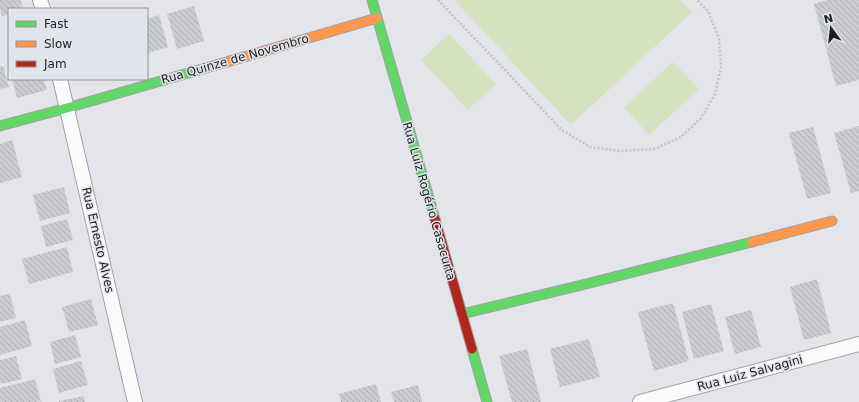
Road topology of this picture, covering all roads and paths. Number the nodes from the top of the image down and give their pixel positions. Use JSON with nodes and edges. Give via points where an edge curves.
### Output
{"nodes":[{"id":1,"x":372,"y":0,"type":"edge"},
{"id":2,"x":438,"y":0,"type":"edge"},
{"id":3,"x":697,"y":0,"type":"edge"},
{"id":4,"x":377,"y":18,"type":"junction"},
{"id":5,"x":60,"y":80,"type":"edge"},
{"id":6,"x":67,"y":108,"type":"junction"},
{"id":7,"x":0,"y":126,"type":"edge"},
{"id":8,"x":832,"y":221,"type":"dead end"},
{"id":9,"x":462,"y":314,"type":"junction"},
{"id":10,"x":859,"y":344,"type":"edge"},
{"id":11,"x":135,"y":402,"type":"edge"},
{"id":12,"x":487,"y":402,"type":"edge"},
{"id":13,"x":640,"y":402,"type":"edge"}],
"edges":[{"from":1,"to":4,"type":"street","name":"Rua Luiz Rogério Casacurta"},
{"from":2,"to":3,"type":"path","via":[[562,130],[590,147],[620,151],[654,149],[681,137],[701,118],[715,94],[722,67],[719,39],[708,11]]},
{"from":4,"to":6,"type":"street","name":"Rua Quinze de Novembro"},
{"from":4,"to":9,"type":"street","name":"Rua Luiz Rogério Casacurta"},
{"from":5,"to":6,"type":"street","name":"Rua Ernesto Alves"},
{"from":6,"to":7,"type":"street","name":"Rua Quinze de Novembro"},
{"from":6,"to":11,"type":"street","name":"Rua Ernesto Alves"},
{"from":8,"to":9,"type":"street"},
{"from":9,"to":12,"type":"street","name":"Rua Luiz Rogério Casacurta"},
{"from":10,"to":13,"type":"street","name":"Rua Luiz Salvagini"}]}
